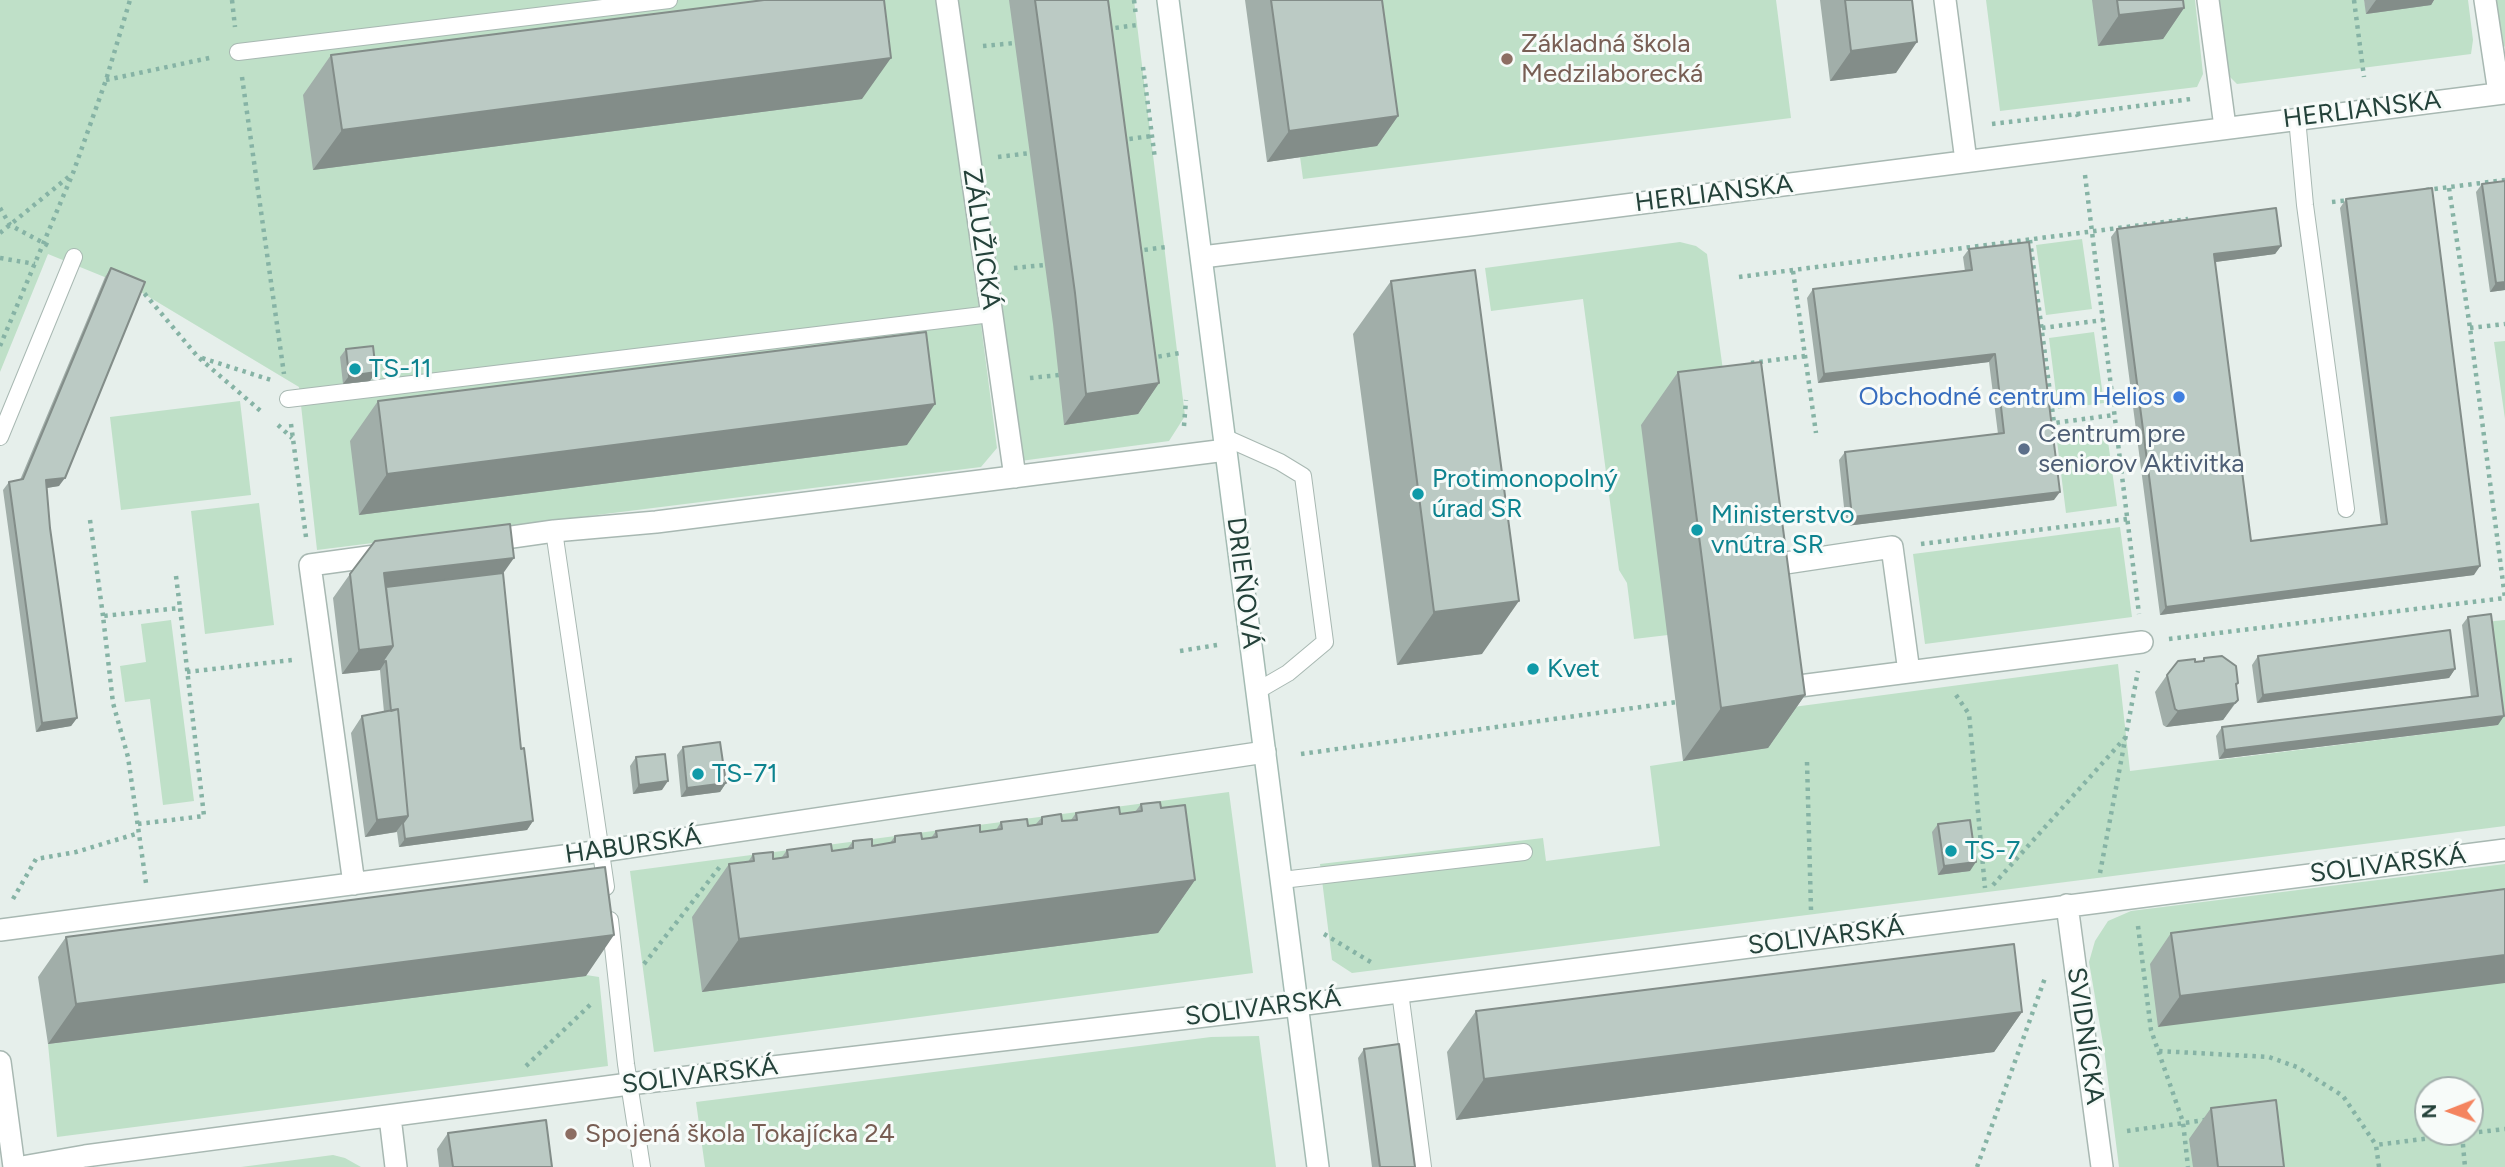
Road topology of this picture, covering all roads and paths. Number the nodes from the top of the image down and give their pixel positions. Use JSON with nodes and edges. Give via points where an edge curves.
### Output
{"nodes":[{"id":1,"x":130,"y":0,"type":"edge"},
{"id":2,"x":232,"y":0,"type":"edge"},
{"id":3,"x":669,"y":0,"type":"edge"},
{"id":4,"x":947,"y":0,"type":"edge"},
{"id":5,"x":1134,"y":0,"type":"edge"},
{"id":6,"x":1168,"y":0,"type":"edge"},
{"id":7,"x":1945,"y":0,"type":"edge"},
{"id":8,"x":2208,"y":0,"type":"edge"},
{"id":9,"x":2354,"y":0,"type":"edge"},
{"id":10,"x":2485,"y":0,"type":"edge"},
{"id":11,"x":1099,"y":30,"type":"edge"},
{"id":12,"x":238,"y":52,"type":"junction"},
{"id":13,"x":1143,"y":67,"type":"dead end"},
{"id":14,"x":2364,"y":77,"type":"dead end"},
{"id":15,"x":106,"y":80,"type":"junction"},
{"id":16,"x":2502,"y":93,"type":"edge"},
{"id":17,"x":2297,"y":118,"type":"junction"},
{"id":18,"x":2225,"y":127,"type":"junction"},
{"id":19,"x":1152,"y":136,"type":"junction"},
{"id":20,"x":1114,"y":141,"type":"edge"},
{"id":21,"x":2082,"y":146,"type":"junction"},
{"id":22,"x":1155,"y":160,"type":"dead end"},
{"id":23,"x":1966,"y":161,"type":"junction"},
{"id":24,"x":73,"y":173,"type":"junction"},
{"id":25,"x":2505,"y":180,"type":"edge"},
{"id":26,"x":2449,"y":188,"type":"junction"},
{"id":27,"x":2423,"y":191,"type":"edge"},
{"id":28,"x":2358,"y":199,"type":"edge"},
{"id":29,"x":2305,"y":205,"type":"junction"},
{"id":30,"x":0,"y":208,"type":"edge"},
{"id":31,"x":2199,"y":218,"type":"edge"},
{"id":32,"x":10,"y":225,"type":"junction"},
{"id":33,"x":2092,"y":231,"type":"junction"},
{"id":34,"x":0,"y":233,"type":"edge"},
{"id":35,"x":1165,"y":234,"type":"dead end"},
{"id":36,"x":2029,"y":240,"type":"junction"},
{"id":37,"x":43,"y":244,"type":"junction"},
{"id":38,"x":1166,"y":247,"type":"junction"},
{"id":39,"x":1129,"y":251,"type":"edge"},
{"id":40,"x":74,"y":257,"type":"joint"},
{"id":41,"x":1202,"y":257,"type":"junction"},
{"id":42,"x":0,"y":258,"type":"edge"},
{"id":43,"x":1168,"y":260,"type":"dead end"},
{"id":44,"x":34,"y":264,"type":"junction"},
{"id":45,"x":1793,"y":271,"type":"junction"},
{"id":46,"x":1739,"y":277,"type":"dead end"},
{"id":47,"x":135,"y":282,"type":"edge"},
{"id":48,"x":991,"y":314,"type":"junction"},
{"id":49,"x":2103,"y":320,"type":"junction"},
{"id":50,"x":2505,"y":324,"type":"edge"},
{"id":51,"x":2042,"y":328,"type":"junction"},
{"id":52,"x":2470,"y":328,"type":"junction"},
{"id":53,"x":1179,"y":340,"type":"dead end"},
{"id":54,"x":0,"y":345,"type":"edge"},
{"id":55,"x":1180,"y":353,"type":"junction"},
{"id":56,"x":1805,"y":356,"type":"junction"},
{"id":57,"x":198,"y":357,"type":"junction"},
{"id":58,"x":1143,"y":359,"type":"edge"},
{"id":59,"x":1751,"y":363,"type":"edge"},
{"id":60,"x":1182,"y":366,"type":"dead end"},
{"id":61,"x":1185,"y":391,"type":"dead end"},
{"id":62,"x":287,"y":392,"type":"junction"},
{"id":63,"x":2115,"y":415,"type":"junction"},
{"id":64,"x":1816,"y":433,"type":"dead end"},
{"id":65,"x":1176,"y":434,"type":"dead end"},
{"id":66,"x":0,"y":437,"type":"edge"},
{"id":67,"x":293,"y":439,"type":"junction"},
{"id":68,"x":1225,"y":443,"type":"junction"},
{"id":69,"x":1016,"y":477,"type":"junction"},
{"id":70,"x":2346,"y":509,"type":"dead end"},
{"id":71,"x":2127,"y":519,"type":"junction"},
{"id":72,"x":90,"y":520,"type":"dead end"},
{"id":73,"x":554,"y":531,"type":"junction"},
{"id":74,"x":459,"y":544,"type":"edge"},
{"id":75,"x":1892,"y":547,"type":"junction"},
{"id":76,"x":405,"y":552,"type":"edge"},
{"id":77,"x":1779,"y":564,"type":"edge"},
{"id":78,"x":310,"y":565,"type":"junction"},
{"id":79,"x":176,"y":576,"type":"dead end"},
{"id":80,"x":2505,"y":598,"type":"edge"},
{"id":81,"x":180,"y":607,"type":"junction"},
{"id":82,"x":103,"y":616,"type":"junction"},
{"id":83,"x":2142,"y":642,"type":"junction"},
{"id":84,"x":1217,"y":645,"type":"dead end"},
{"id":85,"x":1180,"y":651,"type":"dead end"},
{"id":86,"x":296,"y":659,"type":"dead end"},
{"id":87,"x":1937,"y":669,"type":"junction"},
{"id":88,"x":187,"y":672,"type":"junction"},
{"id":89,"x":1909,"y":672,"type":"junction"},
{"id":90,"x":1257,"y":691,"type":"junction"},
{"id":91,"x":1760,"y":691,"type":"edge"},
{"id":92,"x":1677,"y":702,"type":"dead end"},
{"id":93,"x":2126,"y":737,"type":"junction"},
{"id":94,"x":1265,"y":752,"type":"junction"},
{"id":95,"x":1301,"y":754,"type":"dead end"},
{"id":96,"x":1807,"y":761,"type":"dead end"},
{"id":97,"x":138,"y":824,"type":"junction"},
{"id":98,"x":139,"y":833,"type":"junction"},
{"id":99,"x":2505,"y":850,"type":"edge"},
{"id":100,"x":601,"y":852,"type":"junction"},
{"id":101,"x":1524,"y":852,"type":"dead end"},
{"id":102,"x":724,"y":862,"type":"dead end"},
{"id":103,"x":1282,"y":880,"type":"junction"},
{"id":104,"x":354,"y":884,"type":"junction"},
{"id":105,"x":147,"y":887,"type":"dead end"},
{"id":106,"x":2134,"y":898,"type":"junction"},
{"id":107,"x":2090,"y":903,"type":"junction"},
{"id":108,"x":2067,"y":905,"type":"junction"},
{"id":109,"x":1811,"y":918,"type":"dead end"},
{"id":110,"x":3,"y":930,"type":"edge"},
{"id":111,"x":1324,"y":934,"type":"dead end"},
{"id":112,"x":642,"y":965,"type":"dead end"},
{"id":113,"x":1377,"y":965,"type":"dead end"},
{"id":114,"x":2048,"y":970,"type":"dead end"},
{"id":115,"x":1400,"y":992,"type":"junction"},
{"id":116,"x":597,"y":999,"type":"dead end"},
{"id":117,"x":1298,"y":1005,"type":"junction"},
{"id":118,"x":2159,"y":1051,"type":"junction"},
{"id":119,"x":0,"y":1062,"type":"edge"},
{"id":120,"x":518,"y":1074,"type":"dead end"},
{"id":121,"x":629,"y":1084,"type":"junction"},
{"id":122,"x":390,"y":1117,"type":"junction"},
{"id":123,"x":2215,"y":1119,"type":"edge"},
{"id":124,"x":2183,"y":1122,"type":"junction"},
{"id":125,"x":2505,"y":1129,"type":"edge"},
{"id":126,"x":2484,"y":1131,"type":"edge"},
{"id":127,"x":2098,"y":1135,"type":"junction"},
{"id":128,"x":2414,"y":1141,"type":"edge"},
{"id":129,"x":2376,"y":1146,"type":"junction"},
{"id":130,"x":2463,"y":1146,"type":"edge"},
{"id":131,"x":14,"y":1167,"type":"edge"},
{"id":132,"x":22,"y":1167,"type":"edge"},
{"id":133,"x":396,"y":1167,"type":"edge"},
{"id":134,"x":642,"y":1167,"type":"edge"},
{"id":135,"x":1318,"y":1167,"type":"edge"},
{"id":136,"x":1423,"y":1167,"type":"edge"},
{"id":137,"x":1977,"y":1167,"type":"edge"},
{"id":138,"x":2102,"y":1167,"type":"edge"},
{"id":139,"x":2188,"y":1167,"type":"edge"},
{"id":140,"x":2379,"y":1167,"type":"edge"},
{"id":141,"x":2465,"y":1167,"type":"edge"}],
"edges":[{"from":1,"to":15,"type":"path"},
{"from":2,"to":12,"type":"path"},
{"from":3,"to":12,"type":"lane"},
{"from":4,"to":48,"type":"street","name":"ZÁLUŽICKÁ"},
{"from":5,"to":11,"type":"path","via":[[1138,25]]},
{"from":6,"to":41,"type":"street","name":"DRIEŇOVÁ"},
{"from":7,"to":23,"type":"street"},
{"from":8,"to":18,"type":"street"},
{"from":9,"to":14,"type":"path"},
{"from":10,"to":16,"type":"street","name":"HERLIANSKA"},
{"from":12,"to":15,"type":"path"},
{"from":12,"to":62,"type":"path"},
{"from":13,"to":19,"type":"path"},
{"from":15,"to":24,"type":"path"},
{"from":16,"to":17,"type":"street","name":"HERLIANSKA"},
{"from":17,"to":18,"type":"street","name":"HERLIANSKA"},
{"from":17,"to":29,"type":"lane"},
{"from":18,"to":21,"type":"street","name":"HERLIANSKA"},
{"from":19,"to":20,"type":"path"},
{"from":19,"to":22,"type":"path"},
{"from":21,"to":23,"type":"street","name":"HERLIANSKA"},
{"from":21,"to":33,"type":"path"},
{"from":23,"to":41,"type":"street","name":"HERLIANSKA"},
{"from":24,"to":32,"type":"path"},
{"from":24,"to":37,"type":"path"},
{"from":25,"to":26,"type":"path"},
{"from":26,"to":27,"type":"path"},
{"from":26,"to":52,"type":"path"},
{"from":28,"to":29,"type":"path"},
{"from":29,"to":70,"type":"lane"},
{"from":30,"to":32,"type":"path"},
{"from":31,"to":33,"type":"path"},
{"from":32,"to":34,"type":"path"},
{"from":32,"to":37,"type":"path"},
{"from":33,"to":36,"type":"path"},
{"from":33,"to":49,"type":"path"},
{"from":35,"to":38,"type":"path"},
{"from":36,"to":45,"type":"path"},
{"from":36,"to":51,"type":"path"},
{"from":37,"to":40,"type":"path"},
{"from":37,"to":44,"type":"path"},
{"from":38,"to":39,"type":"path"},
{"from":38,"to":43,"type":"path"},
{"from":40,"to":66,"type":"lane"},
{"from":41,"to":68,"type":"street","name":"DRIEŇOVÁ"},
{"from":42,"to":44,"type":"path"},
{"from":44,"to":54,"type":"path"},
{"from":45,"to":46,"type":"path"},
{"from":45,"to":56,"type":"path"},
{"from":47,"to":57,"type":"path"},
{"from":48,"to":62,"type":"lane"},
{"from":48,"to":69,"type":"street","name":"ZÁLUŽICKÁ"},
{"from":49,"to":51,"type":"path"},
{"from":49,"to":63,"type":"path"},
{"from":50,"to":52,"type":"path"},
{"from":51,"to":63,"type":"path","via":[[2054,423]]},
{"from":52,"to":80,"type":"path"},
{"from":53,"to":55,"type":"path"},
{"from":55,"to":58,"type":"path"},
{"from":55,"to":60,"type":"path"},
{"from":56,"to":59,"type":"path"},
{"from":56,"to":64,"type":"path"},
{"from":57,"to":62,"type":"path"},
{"from":57,"to":67,"type":"path"},
{"from":61,"to":65,"type":"path","via":[[1184,427]]},
{"from":62,"to":67,"type":"path"},
{"from":63,"to":71,"type":"path"},
{"from":67,"to":78,"type":"path"},
{"from":68,"to":69,"type":"street"},
{"from":68,"to":90,"type":"street","name":"DRIEŇOVÁ"},
{"from":68,"to":90,"type":"lane","via":[[1280,462],[1303,476],[1325,642],[1288,673]]},
{"from":69,"to":73,"type":"street"},
{"from":71,"to":75,"type":"path"},
{"from":71,"to":83,"type":"path"},
{"from":72,"to":82,"type":"path"},
{"from":73,"to":74,"type":"street"},
{"from":73,"to":100,"type":"lane"},
{"from":75,"to":77,"type":"street"},
{"from":75,"to":89,"type":"street"},
{"from":76,"to":78,"type":"street"},
{"from":78,"to":104,"type":"street"},
{"from":79,"to":81,"type":"path"},
{"from":80,"to":83,"type":"path"},
{"from":81,"to":82,"type":"path"},
{"from":81,"to":88,"type":"path"},
{"from":82,"to":97,"type":"path","via":[[113,703],[128,757]]},
{"from":83,"to":87,"type":"street"},
{"from":83,"to":93,"type":"path"},
{"from":84,"to":85,"type":"path"},
{"from":86,"to":88,"type":"path"},
{"from":87,"to":89,"type":"street"},
{"from":87,"to":93,"type":"path","via":[[1969,714],[1985,895]]},
{"from":88,"to":97,"type":"path","via":[[204,816]]},
{"from":89,"to":91,"type":"street","via":[[1797,680]]},
{"from":90,"to":94,"type":"street","name":"DRIEŇOVÁ"},
{"from":92,"to":95,"type":"path"},
{"from":93,"to":107,"type":"path","via":[[2104,860]]},
{"from":94,"to":100,"type":"street","name":"HABURSKÁ"},
{"from":94,"to":103,"type":"street","name":"DRIEŇOVÁ"},
{"from":96,"to":109,"type":"path"},
{"from":97,"to":98,"type":"path"},
{"from":98,"to":105,"type":"path"},
{"from":98,"to":110,"type":"path","via":[[36,859],[4,915]]},
{"from":99,"to":106,"type":"street","name":"SOLIVARSKÁ"},
{"from":100,"to":104,"type":"street","name":"HABURSKÁ"},
{"from":100,"to":121,"type":"lane"},
{"from":101,"to":103,"type":"lane"},
{"from":102,"to":112,"type":"path"},
{"from":103,"to":117,"type":"street","name":"DRIEŇOVÁ"},
{"from":104,"to":110,"type":"street","name":"HABURSKÁ"},
{"from":106,"to":107,"type":"street","name":"SOLIVARSKÁ"},
{"from":106,"to":118,"type":"path","via":[[2151,1030]]},
{"from":107,"to":108,"type":"street","name":"SOLIVARSKÁ"},
{"from":108,"to":115,"type":"street","name":"SOLIVARSKÁ"},
{"from":108,"to":127,"type":"street","name":"SVIDNÍCKA"},
{"from":111,"to":113,"type":"path"},
{"from":114,"to":137,"type":"path"},
{"from":115,"to":117,"type":"street","name":"SOLIVARSKÁ"},
{"from":115,"to":136,"type":"lane"},
{"from":116,"to":120,"type":"path"},
{"from":117,"to":121,"type":"street","name":"SOLIVARSKÁ"},
{"from":117,"to":135,"type":"street","name":"DRIEŇOVÁ"},
{"from":118,"to":124,"type":"path"},
{"from":118,"to":129,"type":"path","via":[[2269,1057],[2297,1067],[2343,1096]]},
{"from":119,"to":131,"type":"street"},
{"from":121,"to":122,"type":"street","name":"SOLIVARSKÁ"},
{"from":121,"to":134,"type":"lane"},
{"from":122,"to":132,"type":"street","name":"SOLIVARSKÁ"},
{"from":122,"to":133,"type":"street"},
{"from":123,"to":124,"type":"path"},
{"from":124,"to":127,"type":"path"},
{"from":124,"to":139,"type":"path"},
{"from":125,"to":126,"type":"path"},
{"from":127,"to":138,"type":"street","name":"SVIDNÍCKA"},
{"from":128,"to":129,"type":"path"},
{"from":129,"to":140,"type":"path"},
{"from":130,"to":141,"type":"path"}]}
